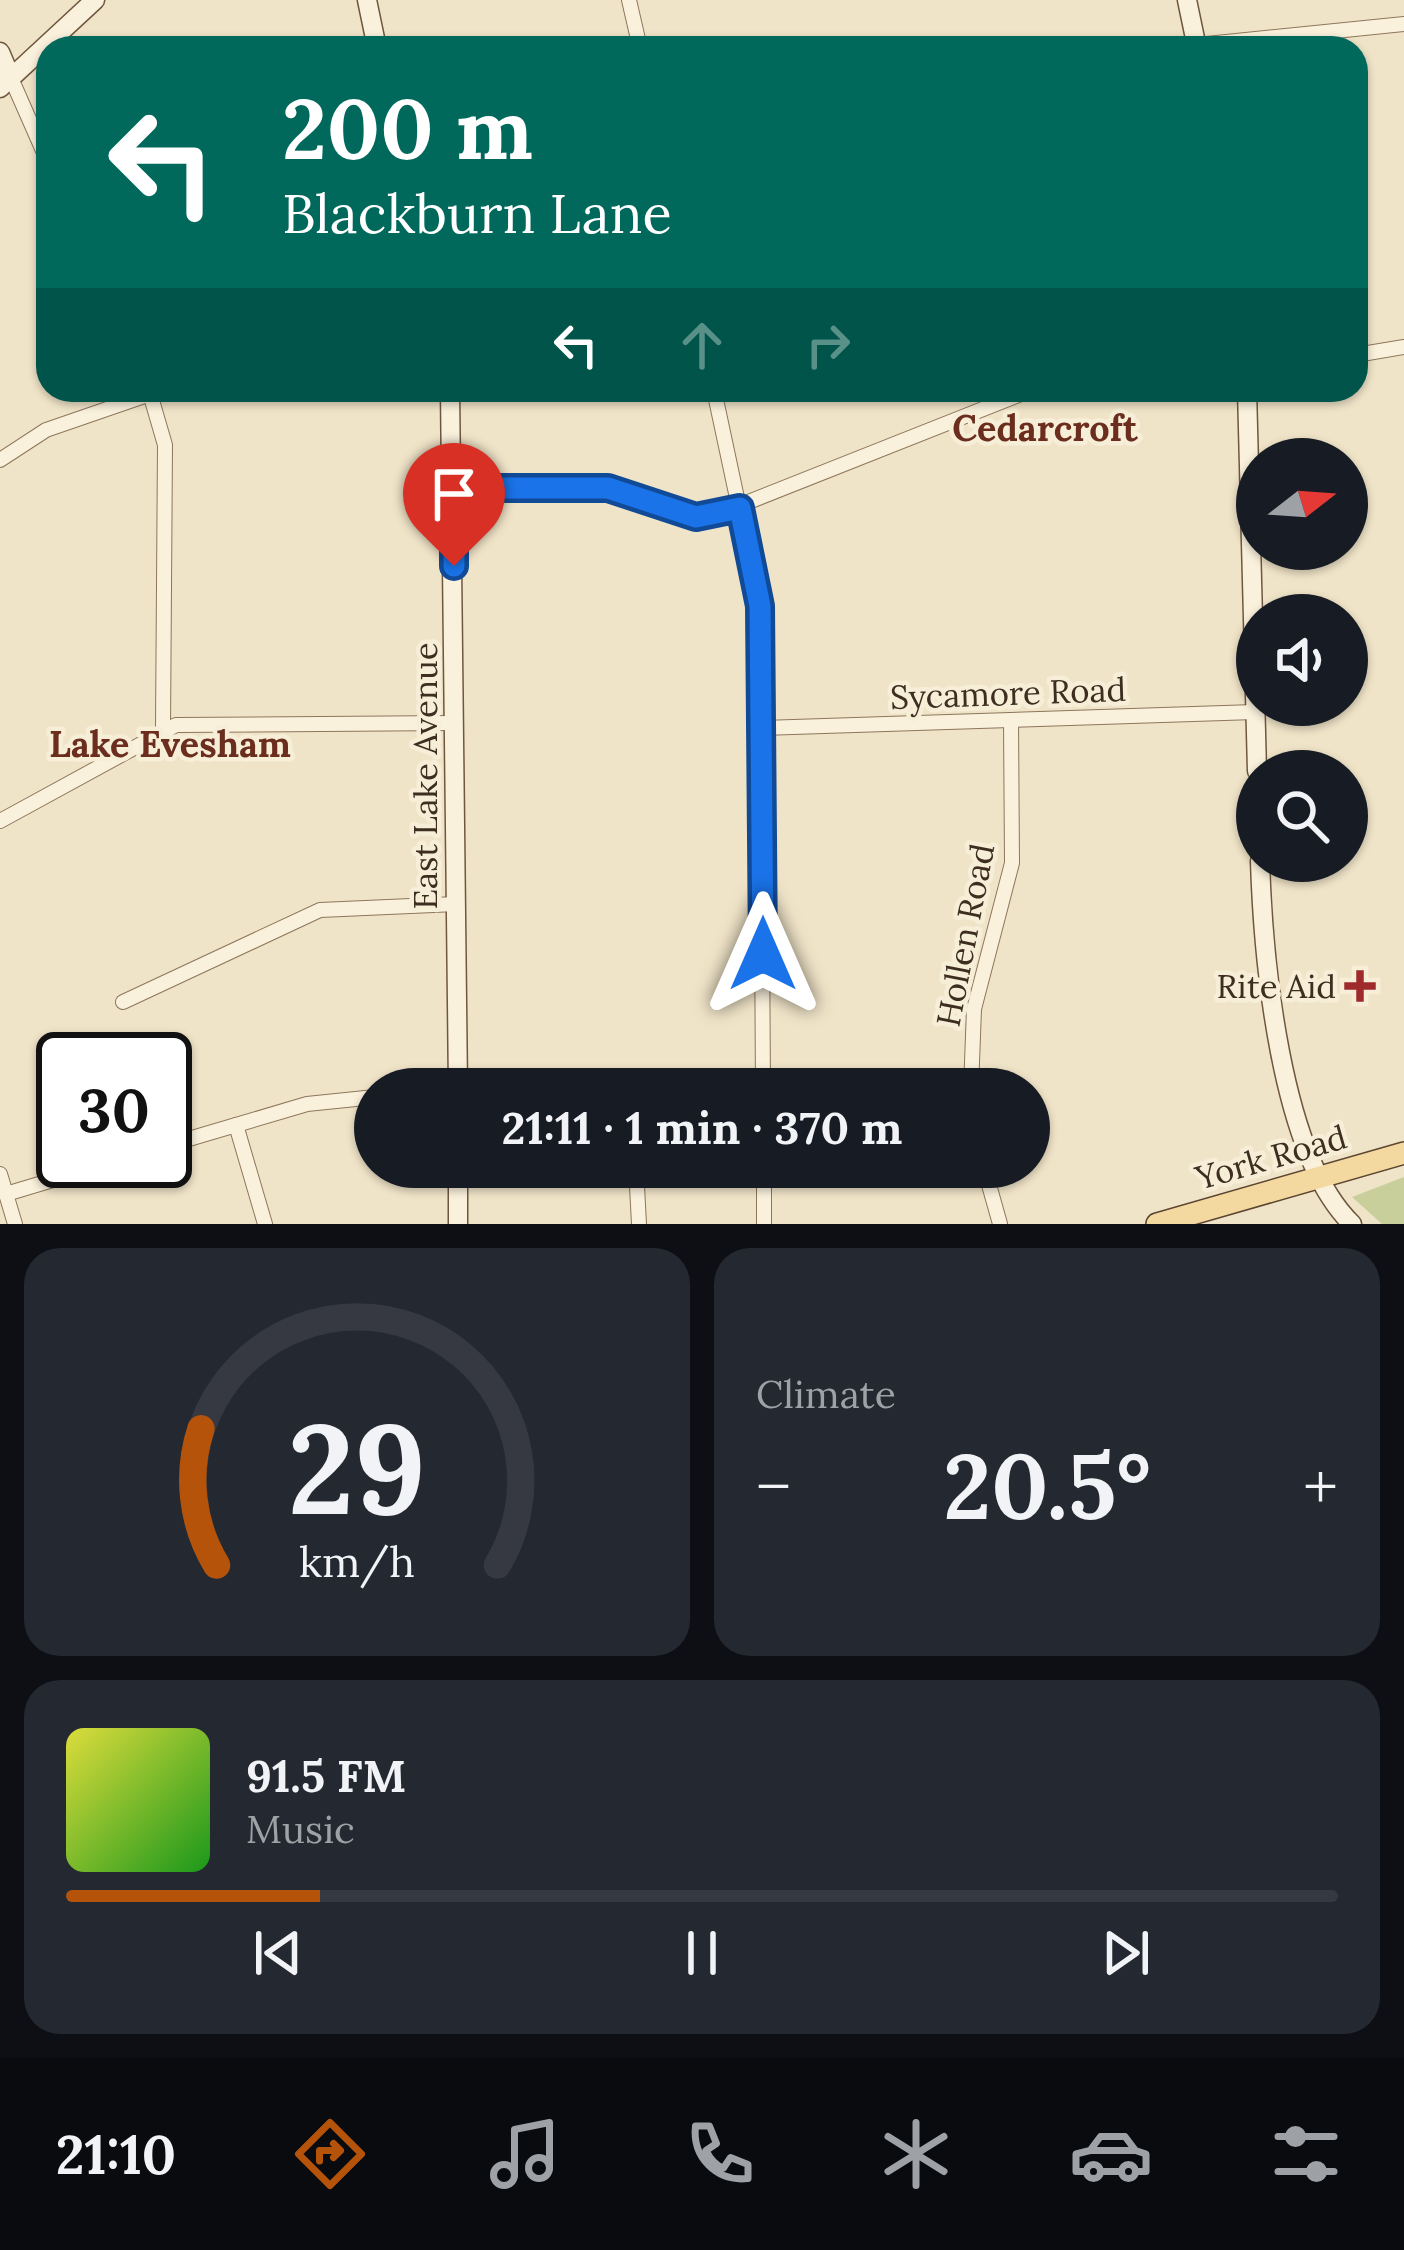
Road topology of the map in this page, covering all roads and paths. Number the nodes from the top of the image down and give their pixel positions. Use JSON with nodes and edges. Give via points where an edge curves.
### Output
{"nodes":[{"id":1,"x":95,"y":0,"type":"edge"},
{"id":2,"x":367,"y":0,"type":"edge"},
{"id":3,"x":629,"y":0,"type":"edge"},
{"id":4,"x":1187,"y":0,"type":"edge"},
{"id":5,"x":1404,"y":24,"type":"edge"},
{"id":6,"x":56,"y":36,"type":"edge"},
{"id":7,"x":374,"y":36,"type":"edge"},
{"id":8,"x":637,"y":36,"type":"edge"},
{"id":9,"x":1195,"y":36,"type":"edge"},
{"id":10,"x":1291,"y":36,"type":"edge"},
{"id":11,"x":0,"y":52,"type":"edge"},
{"id":12,"x":36,"y":54,"type":"edge"},
{"id":13,"x":5,"y":83,"type":"edge"},
{"id":14,"x":36,"y":140,"type":"edge"},
{"id":15,"x":1404,"y":346,"type":"edge"},
{"id":16,"x":1368,"y":353,"type":"edge"},
{"id":17,"x":124,"y":402,"type":"edge"},
{"id":18,"x":156,"y":402,"type":"edge"},
{"id":19,"x":450,"y":402,"type":"edge"},
{"id":20,"x":718,"y":402,"type":"edge"},
{"id":21,"x":1001,"y":402,"type":"edge"},
{"id":22,"x":1247,"y":402,"type":"edge"},
{"id":23,"x":0,"y":460,"type":"edge"},
{"id":24,"x":454,"y":488,"type":"junction"},
{"id":25,"x":740,"y":508,"type":"junction"},
{"id":26,"x":1252,"y":594,"type":"edge"},
{"id":27,"x":1236,"y":713,"type":"edge"},
{"id":28,"x":1011,"y":720,"type":"junction"},
{"id":29,"x":455,"y":723,"type":"junction"},
{"id":30,"x":163,"y":728,"type":"junction"},
{"id":31,"x":762,"y":728,"type":"junction"},
{"id":32,"x":0,"y":821,"type":"edge"},
{"id":33,"x":1261,"y":882,"type":"edge"},
{"id":34,"x":456,"y":904,"type":"junction"},
{"id":35,"x":123,"y":1002,"type":"dead end"},
{"id":36,"x":458,"y":1068,"type":"edge"},
{"id":37,"x":764,"y":1068,"type":"edge"},
{"id":38,"x":971,"y":1068,"type":"edge"},
{"id":39,"x":354,"y":1099,"type":"edge"},
{"id":40,"x":236,"y":1125,"type":"junction"},
{"id":41,"x":192,"y":1138,"type":"edge"},
{"id":42,"x":1404,"y":1153,"type":"edge"},
{"id":43,"x":0,"y":1174,"type":"edge"},
{"id":44,"x":1318,"y":1178,"type":"junction"},
{"id":45,"x":36,"y":1185,"type":"edge"},
{"id":46,"x":458,"y":1188,"type":"edge"},
{"id":47,"x":637,"y":1188,"type":"edge"},
{"id":48,"x":764,"y":1188,"type":"edge"},
{"id":49,"x":990,"y":1188,"type":"edge"},
{"id":50,"x":6,"y":1194,"type":"junction"},
{"id":51,"x":15,"y":1224,"type":"edge"},
{"id":52,"x":266,"y":1224,"type":"edge"},
{"id":53,"x":458,"y":1224,"type":"edge"},
{"id":54,"x":639,"y":1224,"type":"edge"},
{"id":55,"x":764,"y":1224,"type":"edge"},
{"id":56,"x":1000,"y":1224,"type":"edge"},
{"id":57,"x":1157,"y":1224,"type":"edge"},
{"id":58,"x":1352,"y":1224,"type":"edge"}],
"edges":[{"from":1,"to":6,"type":"street"},
{"from":2,"to":7,"type":"street"},
{"from":3,"to":8,"type":"street"},
{"from":4,"to":9,"type":"street"},
{"from":5,"to":10,"type":"street"},
{"from":11,"to":13,"type":"street"},
{"from":12,"to":13,"type":"street"},
{"from":13,"to":14,"type":"street"},
{"from":15,"to":16,"type":"street"},
{"from":17,"to":23,"type":"street","via":[[46,430]]},
{"from":18,"to":30,"type":"street","via":[[165,445]]},
{"from":19,"to":24,"type":"street","name":"East Lake Avenue"},
{"from":20,"to":25,"type":"street"},
{"from":21,"to":25,"type":"street"},
{"from":22,"to":26,"type":"street"},
{"from":24,"to":25,"type":"street","via":[[608,488],[696,517]]},
{"from":24,"to":29,"type":"street","name":"East Lake Avenue"},
{"from":25,"to":31,"type":"street","via":[[760,606]]},
{"from":27,"to":28,"type":"street","name":"Sycamore Road"},
{"from":28,"to":31,"type":"street","name":"Sycamore Road"},
{"from":28,"to":38,"type":"street","name":"Hollen Road","via":[[1012,863],[976,997]]},
{"from":29,"to":30,"type":"street"},
{"from":29,"to":34,"type":"street","name":"East Lake Avenue"},
{"from":30,"to":32,"type":"street"},
{"from":31,"to":37,"type":"street"},
{"from":33,"to":44,"type":"street","via":[[1268,1000]]},
{"from":34,"to":35,"type":"street","via":[[320,910]]},
{"from":34,"to":36,"type":"street","name":"East Lake Avenue"},
{"from":39,"to":40,"type":"street"},
{"from":40,"to":41,"type":"street"},
{"from":40,"to":52,"type":"street"},
{"from":42,"to":44,"type":"main road","name":"York Road"},
{"from":43,"to":50,"type":"street"},
{"from":44,"to":57,"type":"main road","name":"York Road"},
{"from":44,"to":58,"type":"street"},
{"from":45,"to":50,"type":"street"},
{"from":46,"to":53,"type":"street"},
{"from":47,"to":54,"type":"street"},
{"from":48,"to":55,"type":"street"},
{"from":49,"to":56,"type":"street"},
{"from":50,"to":51,"type":"street"}]}
